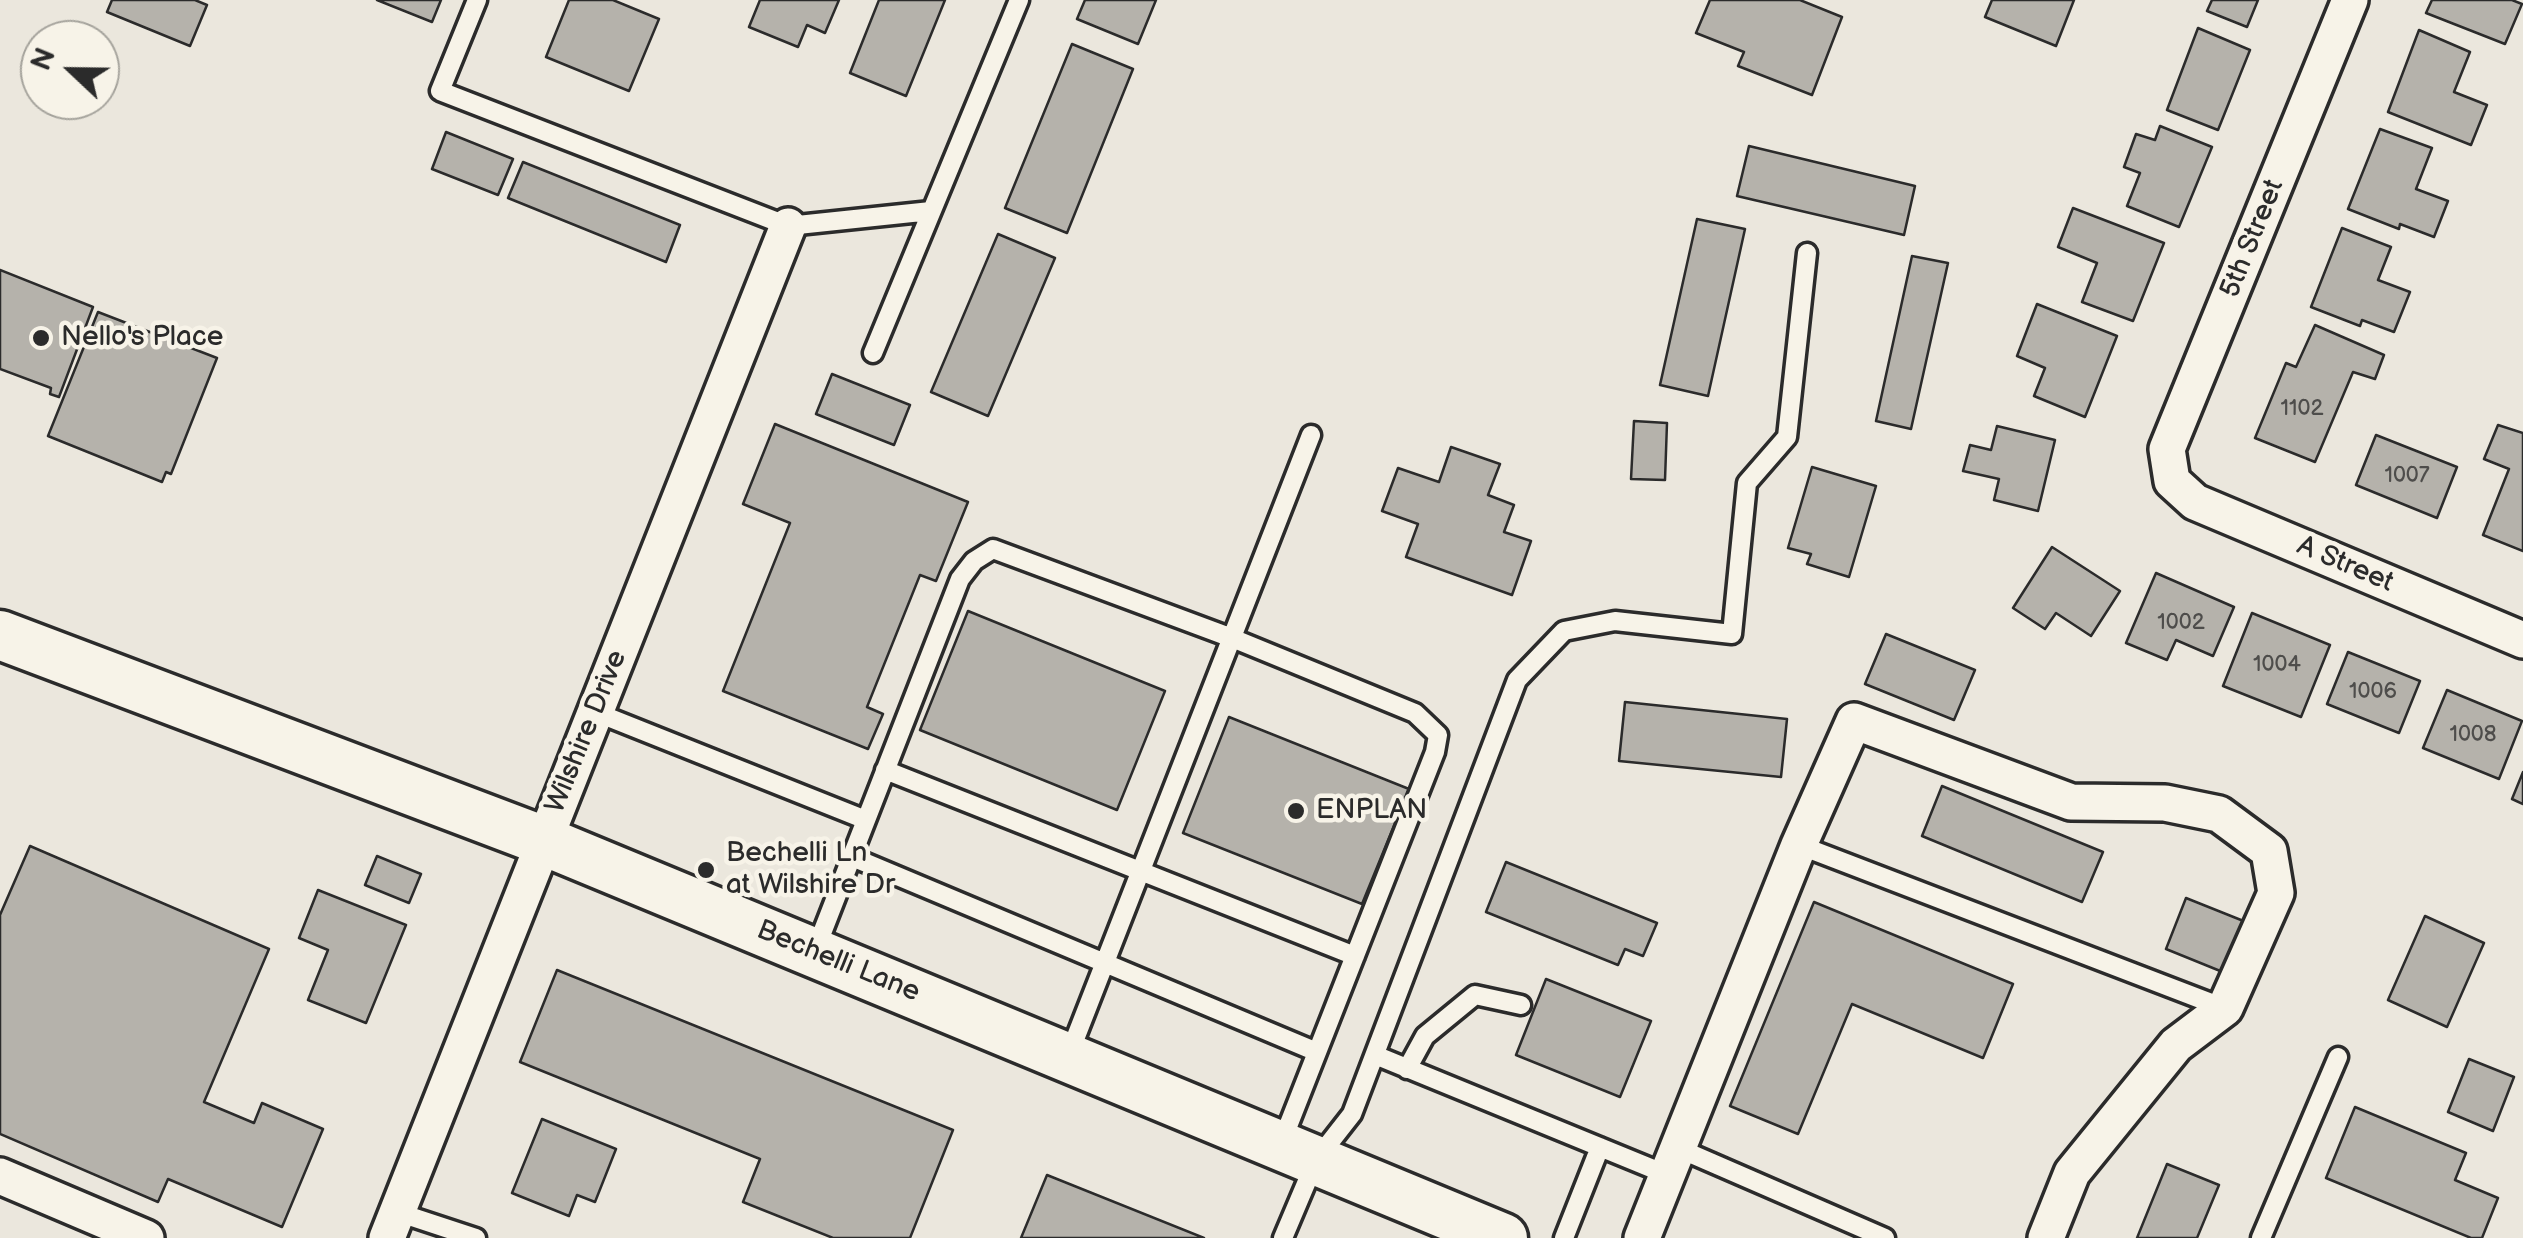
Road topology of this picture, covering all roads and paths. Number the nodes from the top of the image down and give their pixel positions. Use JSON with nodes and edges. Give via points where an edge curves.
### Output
{"nodes":[{"id":1,"x":477,"y":0,"type":"edge"},
{"id":2,"x":1019,"y":0,"type":"edge"},
{"id":3,"x":2350,"y":0,"type":"edge"},
{"id":4,"x":931,"y":211,"type":"junction"},
{"id":5,"x":788,"y":226,"type":"junction"},
{"id":6,"x":1808,"y":253,"type":"dead end"},
{"id":7,"x":872,"y":353,"type":"dead end"},
{"id":8,"x":1311,"y":435,"type":"dead end"},
{"id":9,"x":2172,"y":481,"type":"joint"},
{"id":10,"x":0,"y":635,"type":"edge"},
{"id":11,"x":1232,"y":638,"type":"junction"},
{"id":12,"x":2523,"y":640,"type":"edge"},
{"id":13,"x":596,"y":712,"type":"junction"},
{"id":14,"x":886,"y":770,"type":"junction"},
{"id":15,"x":866,"y":820,"type":"junction"},
{"id":16,"x":544,"y":841,"type":"junction"},
{"id":17,"x":1799,"y":845,"type":"junction"},
{"id":18,"x":852,"y":857,"type":"junction"},
{"id":19,"x":1140,"y":872,"type":"junction"},
{"id":20,"x":814,"y":953,"type":"junction"},
{"id":21,"x":1355,"y":956,"type":"junction"},
{"id":22,"x":1104,"y":964,"type":"junction"},
{"id":23,"x":1521,"y":1005,"type":"dead end"},
{"id":24,"x":2225,"y":1008,"type":"junction"},
{"id":25,"x":1317,"y":1052,"type":"junction"},
{"id":26,"x":1374,"y":1056,"type":"junction"},
{"id":27,"x":1068,"y":1057,"type":"junction"},
{"id":28,"x":2338,"y":1057,"type":"dead end"},
{"id":29,"x":1407,"y":1068,"type":"junction"},
{"id":30,"x":1600,"y":1146,"type":"junction"},
{"id":31,"x":1298,"y":1152,"type":"junction"},
{"id":32,"x":1674,"y":1162,"type":"junction"},
{"id":33,"x":0,"y":1176,"type":"edge"},
{"id":34,"x":392,"y":1225,"type":"edge"},
{"id":35,"x":146,"y":1238,"type":"edge"},
{"id":36,"x":476,"y":1238,"type":"edge"},
{"id":37,"x":1283,"y":1238,"type":"edge"},
{"id":38,"x":1503,"y":1238,"type":"edge"},
{"id":39,"x":1564,"y":1238,"type":"edge"},
{"id":40,"x":1642,"y":1238,"type":"edge"},
{"id":41,"x":1886,"y":1238,"type":"edge"},
{"id":42,"x":2046,"y":1238,"type":"edge"},
{"id":43,"x":2261,"y":1238,"type":"edge"}],
"edges":[{"from":1,"to":5,"type":"lane","via":[[440,91]]},
{"from":2,"to":4,"type":"lane"},
{"from":3,"to":9,"type":"street","name":"5th Street","via":[[2167,449]]},
{"from":4,"to":5,"type":"lane"},
{"from":4,"to":7,"type":"lane"},
{"from":5,"to":13,"type":"street","name":"Wilshire Drive"},
{"from":6,"to":26,"type":"lane","via":[[1787,437],[1747,483],[1732,634],[1614,621],[1564,631],[1517,680]]},
{"from":8,"to":11,"type":"lane"},
{"from":9,"to":12,"type":"street","name":"A Street","via":[[2195,502]]},
{"from":10,"to":16,"type":"main road","name":"Bechelli Lane"},
{"from":11,"to":14,"type":"lane","via":[[993,549],[960,579]]},
{"from":11,"to":19,"type":"lane"},
{"from":11,"to":21,"type":"lane","via":[[1415,713],[1438,735]]},
{"from":13,"to":15,"type":"lane"},
{"from":13,"to":16,"type":"street","name":"Wilshire Drive"},
{"from":14,"to":15,"type":"lane"},
{"from":14,"to":19,"type":"lane"},
{"from":15,"to":18,"type":"lane"},
{"from":16,"to":20,"type":"main road","name":"Bechelli Lane"},
{"from":16,"to":34,"type":"street","name":"Wilshire Drive"},
{"from":17,"to":24,"type":"lane"},
{"from":17,"to":24,"type":"street","via":[[1854,720],[2070,802],[2165,803],[2219,814],[2269,851],[2276,893]]},
{"from":17,"to":32,"type":"street"},
{"from":18,"to":20,"type":"lane"},
{"from":18,"to":22,"type":"lane"},
{"from":19,"to":21,"type":"lane"},
{"from":19,"to":22,"type":"lane"},
{"from":20,"to":27,"type":"main road","name":"Bechelli Lane"},
{"from":21,"to":25,"type":"lane"},
{"from":22,"to":25,"type":"lane"},
{"from":22,"to":27,"type":"lane"},
{"from":23,"to":29,"type":"lane","via":[[1476,994],[1425,1036]]},
{"from":24,"to":42,"type":"street","via":[[2176,1045],[2072,1173]]},
{"from":25,"to":31,"type":"lane"},
{"from":26,"to":29,"type":"lane"},
{"from":26,"to":31,"type":"lane","via":[[1352,1114]]},
{"from":27,"to":31,"type":"main road","name":"Bechelli Lane"},
{"from":28,"to":43,"type":"lane"},
{"from":29,"to":30,"type":"lane"},
{"from":30,"to":32,"type":"lane"},
{"from":30,"to":39,"type":"lane"},
{"from":31,"to":37,"type":"lane"},
{"from":31,"to":38,"type":"main road","name":"Bechelli Lane"},
{"from":32,"to":40,"type":"street"},
{"from":32,"to":41,"type":"lane"},
{"from":33,"to":35,"type":"street"},
{"from":34,"to":36,"type":"lane"}]}
